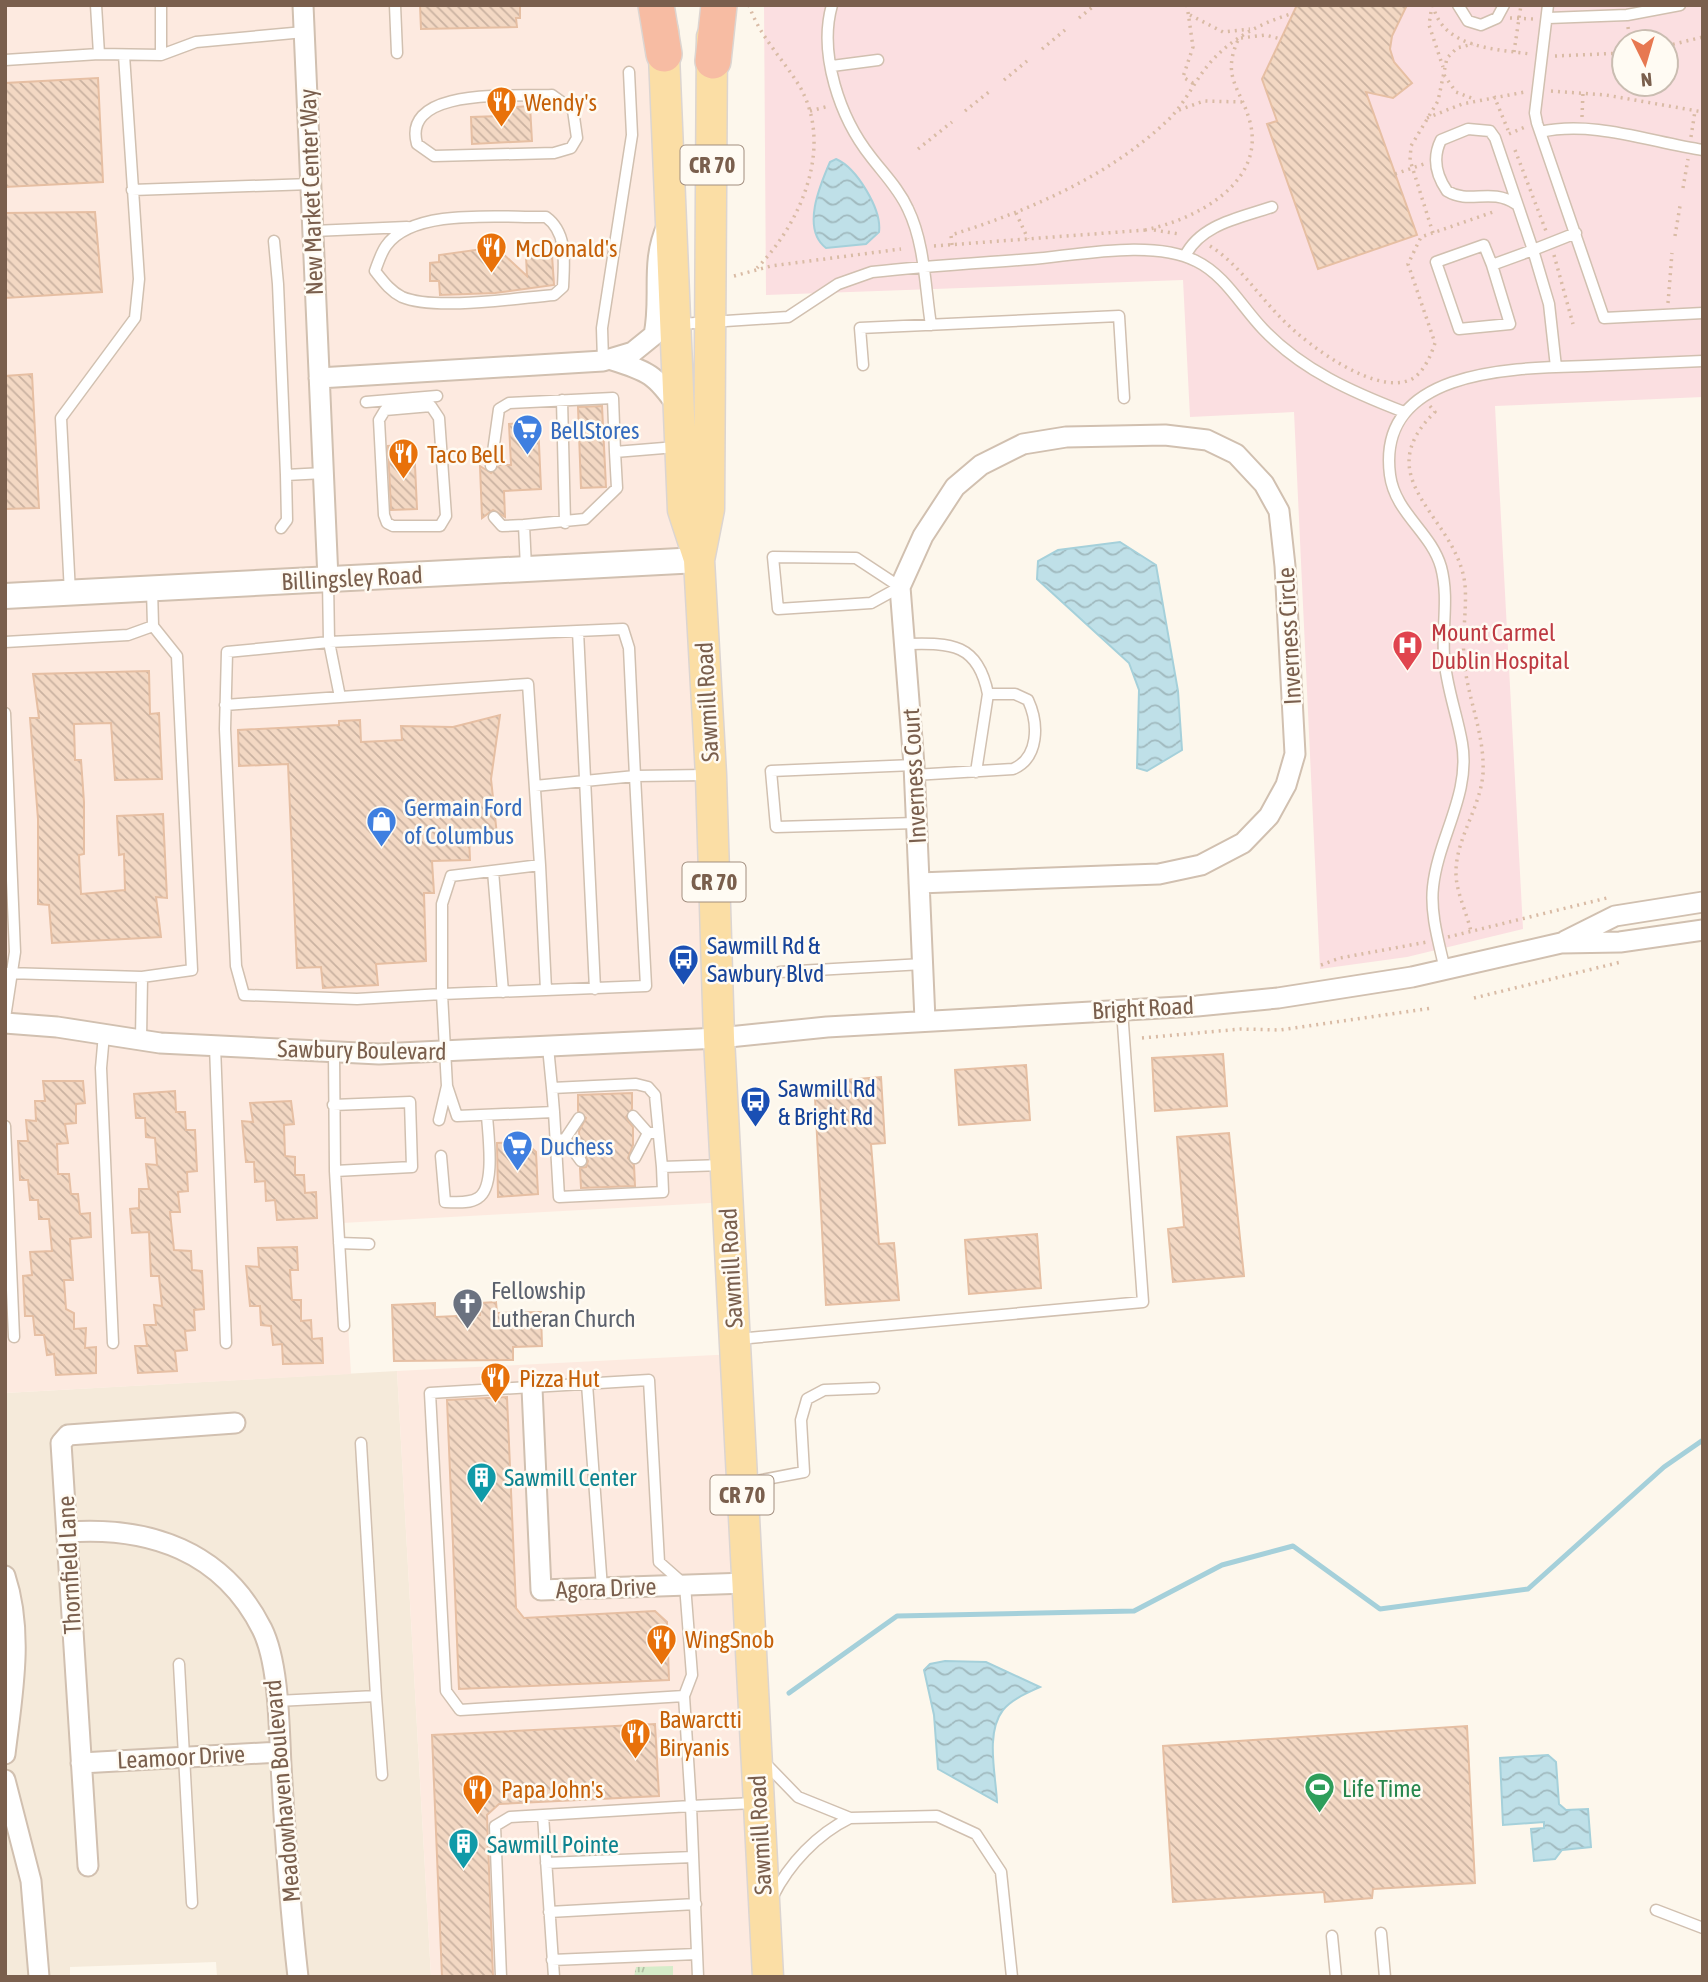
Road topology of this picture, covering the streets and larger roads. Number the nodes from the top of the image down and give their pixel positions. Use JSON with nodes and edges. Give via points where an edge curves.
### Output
{"nodes":[{"id":1,"x":303,"y":5,"type":"edge"},
{"id":2,"x":656,"y":5,"type":"edge"},
{"id":3,"x":663,"y":5,"type":"edge"},
{"id":4,"x":711,"y":5,"type":"edge"},
{"id":5,"x":719,"y":5,"type":"edge"},
{"id":6,"x":664,"y":54,"type":"junction"},
{"id":7,"x":713,"y":61,"type":"junction"},
{"id":8,"x":672,"y":215,"type":"junction"},
{"id":9,"x":608,"y":361,"type":"junction"},
{"id":10,"x":319,"y":378,"type":"junction"},
{"id":11,"x":678,"y":408,"type":"junction"},
{"id":12,"x":923,"y":536,"type":"joint"},
{"id":13,"x":699,"y":560,"type":"junction"},
{"id":14,"x":328,"y":579,"type":"junction"},
{"id":15,"x":5,"y":596,"type":"edge"},
{"id":16,"x":919,"y":883,"type":"junction"},
{"id":17,"x":1703,"y":902,"type":"edge"},
{"id":18,"x":1703,"y":930,"type":"edge"},
{"id":19,"x":1561,"y":943,"type":"junction"},
{"id":20,"x":5,"y":1020,"type":"edge"},
{"id":21,"x":925,"y":1020,"type":"junction"},
{"id":22,"x":719,"y":1038,"type":"junction"},
{"id":23,"x":532,"y":1388,"type":"road end"},
{"id":24,"x":235,"y":1423,"type":"dead end"},
{"id":25,"x":67,"y":1532,"type":"junction"},
{"id":26,"x":5,"y":1576,"type":"edge"},
{"id":27,"x":747,"y":1583,"type":"junction"},
{"id":28,"x":280,"y":1752,"type":"junction"},
{"id":29,"x":5,"y":1755,"type":"edge"},
{"id":30,"x":81,"y":1763,"type":"junction"},
{"id":31,"x":5,"y":1780,"type":"edge"},
{"id":32,"x":88,"y":1866,"type":"dead end"},
{"id":33,"x":39,"y":1977,"type":"edge"},
{"id":34,"x":298,"y":1977,"type":"edge"},
{"id":35,"x":768,"y":1977,"type":"edge"}],
"edges":[{"from":1,"to":10,"type":"street","name":"New Market Center Way"},
{"from":2,"to":6,"type":"highway"},
{"from":3,"to":6,"type":"main road","name":"Sawmill Road","number":"CR 70"},
{"from":4,"to":7,"type":"main road","name":"Sawmill Road","number":"CR 70"},
{"from":5,"to":7,"type":"highway"},
{"from":6,"to":8,"type":"main road","name":"Sawmill Road","number":"CR 70"},
{"from":7,"to":13,"type":"main road","name":"Sawmill Road","number":"CR 70","via":[[709,509]]},
{"from":8,"to":9,"type":"street","via":[[657,249],[654,335],[633,352]]},
{"from":8,"to":11,"type":"main road","name":"Sawmill Road","number":"CR 70"},
{"from":9,"to":10,"type":"street"},
{"from":9,"to":11,"type":"street","via":[[648,371]]},
{"from":10,"to":14,"type":"street","name":"New Market Center Way"},
{"from":11,"to":13,"type":"main road","name":"Sawmill Road","number":"CR 70","via":[[683,510]]},
{"from":12,"to":16,"type":"street","name":"Inverness Court","via":[[900,587]]},
{"from":12,"to":16,"type":"street","name":"Inverness Circle","via":[[955,487],[981,465],[1023,444],[1066,437],[1165,435],[1207,440],[1236,454],[1264,484],[1279,511],[1295,754],[1286,785],[1269,816],[1243,844],[1201,865],[1159,874]]},
{"from":13,"to":14,"type":"street","name":"Billingsley Road"},
{"from":13,"to":22,"type":"main road","name":"Sawmill Road","number":"CR 70"},
{"from":14,"to":15,"type":"street","name":"Billingsley Road"},
{"from":16,"to":21,"type":"street","name":"Inverness Court"},
{"from":17,"to":19,"type":"street","name":"Bright Road","via":[[1615,916]]},
{"from":18,"to":19,"type":"street","name":"Bright Road","via":[[1620,942]]},
{"from":19,"to":21,"type":"street","name":"Bright Road","via":[[1445,970],[1278,998]]},
{"from":20,"to":22,"type":"street","name":"Sawbury Boulevard","via":[[141,1040],[334,1052]]},
{"from":21,"to":22,"type":"street","name":"Bright Road"},
{"from":22,"to":27,"type":"main road","name":"Sawmill Road","number":"CR 70"},
{"from":23,"to":27,"type":"street","name":"Agora Drive","via":[[541,1590]]},
{"from":24,"to":25,"type":"street","name":"Thornfield Lane","via":[[68,1434],[61,1443]]},
{"from":25,"to":28,"type":"street","name":"Meadowhaven Boulevard","via":[[104,1529],[167,1541],[224,1575],[263,1630],[277,1701]]},
{"from":25,"to":30,"type":"street","name":"Thornfield Lane"},
{"from":26,"to":29,"type":"street","via":[[16,1628]]},
{"from":27,"to":35,"type":"main road","name":"Sawmill Road","number":"CR 70"},
{"from":28,"to":30,"type":"street","name":"Leamoor Drive"},
{"from":28,"to":34,"type":"street","name":"Meadowhaven Boulevard"},
{"from":30,"to":32,"type":"street","name":"Thornfield Lane"},
{"from":31,"to":33,"type":"street","via":[[31,1881]]}]}
